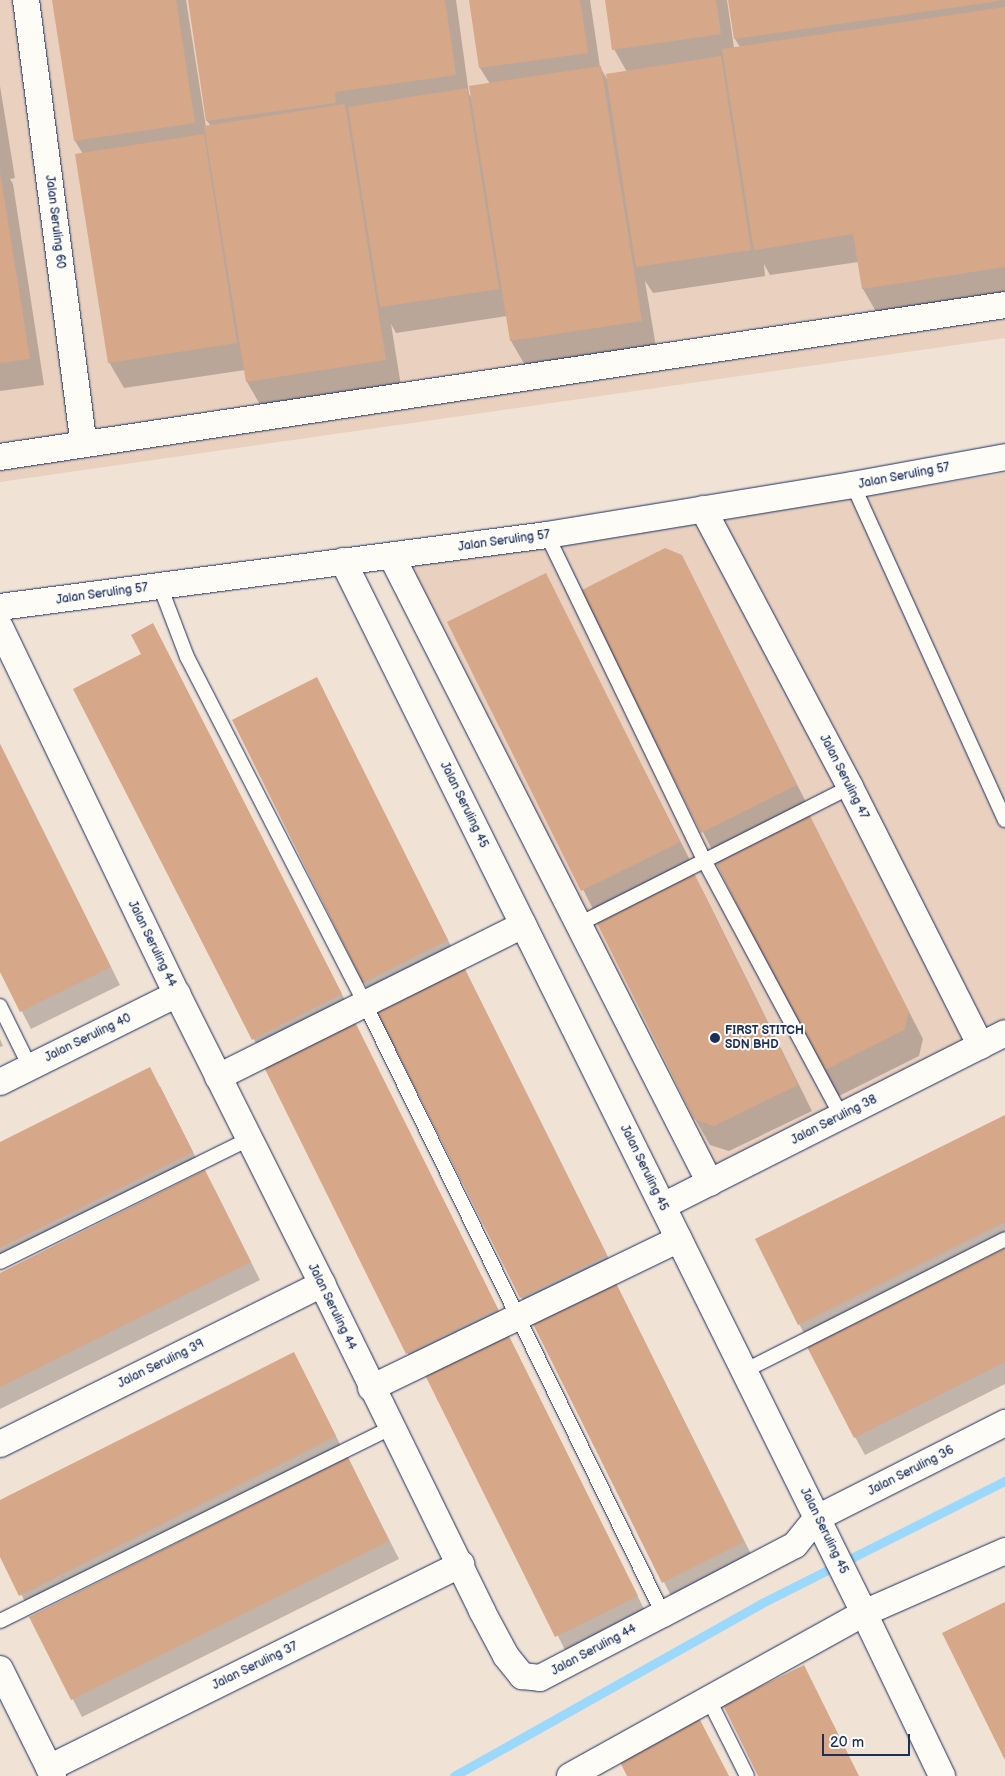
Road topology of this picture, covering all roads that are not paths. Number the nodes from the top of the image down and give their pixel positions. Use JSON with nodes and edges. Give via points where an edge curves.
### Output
{"nodes":[{"id":1,"x":26,"y":0,"type":"edge"},
{"id":2,"x":1005,"y":305,"type":"edge"},
{"id":3,"x":84,"y":444,"type":"junction"},
{"id":4,"x":0,"y":457,"type":"edge"},
{"id":5,"x":1005,"y":457,"type":"edge"},
{"id":6,"x":853,"y":485,"type":"junction"},
{"id":7,"x":703,"y":509,"type":"junction"},
{"id":8,"x":547,"y":535,"type":"junction"},
{"id":9,"x":392,"y":557,"type":"junction"},
{"id":10,"x":343,"y":561,"type":"junction"},
{"id":11,"x":160,"y":586,"type":"junction"},
{"id":12,"x":0,"y":607,"type":"edge"},
{"id":13,"x":0,"y":627,"type":"edge"},
{"id":14,"x":850,"y":787,"type":"junction"},
{"id":15,"x":1005,"y":820,"type":"edge"},
{"id":16,"x":704,"y":860,"type":"junction"},
{"id":17,"x":579,"y":924,"type":"junction"},
{"id":18,"x":523,"y":925,"type":"junction"},
{"id":19,"x":177,"y":994,"type":"junction"},
{"id":20,"x":365,"y":1004,"type":"junction"},
{"id":21,"x":0,"y":1006,"type":"edge"},
{"id":22,"x":1005,"y":1033,"type":"edge"},
{"id":23,"x":981,"y":1046,"type":"junction"},
{"id":24,"x":30,"y":1067,"type":"junction"},
{"id":25,"x":218,"y":1078,"type":"junction"},
{"id":26,"x":0,"y":1082,"type":"edge"},
{"id":27,"x":841,"y":1116,"type":"junction"},
{"id":28,"x":249,"y":1139,"type":"junction"},
{"id":29,"x":710,"y":1183,"type":"junction"},
{"id":30,"x":663,"y":1206,"type":"junction"},
{"id":31,"x":679,"y":1239,"type":"junction"},
{"id":32,"x":1005,"y":1239,"type":"edge"},
{"id":33,"x":0,"y":1262,"type":"edge"},
{"id":34,"x":322,"y":1284,"type":"junction"},
{"id":35,"x":518,"y":1317,"type":"junction"},
{"id":36,"x":744,"y":1371,"type":"junction"},
{"id":37,"x":371,"y":1388,"type":"junction"},
{"id":38,"x":1005,"y":1423,"type":"edge"},
{"id":39,"x":391,"y":1428,"type":"junction"},
{"id":40,"x":0,"y":1444,"type":"edge"},
{"id":41,"x":822,"y":1528,"type":"junction"},
{"id":42,"x":1005,"y":1551,"type":"edge"},
{"id":43,"x":461,"y":1564,"type":"junction"},
{"id":44,"x":663,"y":1614,"type":"junction"},
{"id":45,"x":864,"y":1614,"type":"junction"},
{"id":46,"x":0,"y":1622,"type":"edge"},
{"id":47,"x":0,"y":1669,"type":"edge"},
{"id":48,"x":708,"y":1698,"type":"junction"},
{"id":49,"x":51,"y":1772,"type":"edge"},
{"id":50,"x":570,"y":1776,"type":"edge"},
{"id":51,"x":747,"y":1776,"type":"edge"},
{"id":52,"x":942,"y":1776,"type":"edge"}],
"edges":[{"from":1,"to":3,"type":"street","name":"Jalan Seruling 60"},
{"from":2,"to":3,"type":"street"},
{"from":3,"to":4,"type":"street"},
{"from":5,"to":6,"type":"street","name":"Jalan Seruling 57"},
{"from":6,"to":7,"type":"street","name":"Jalan Seruling 57"},
{"from":6,"to":15,"type":"lane"},
{"from":7,"to":8,"type":"street","name":"Jalan Seruling 57"},
{"from":7,"to":14,"type":"street","name":"Jalan Seruling 47"},
{"from":8,"to":9,"type":"street","name":"Jalan Seruling 57"},
{"from":8,"to":16,"type":"lane"},
{"from":9,"to":10,"type":"street","name":"Jalan Seruling 57"},
{"from":9,"to":17,"type":"street"},
{"from":10,"to":11,"type":"street","name":"Jalan Seruling 57"},
{"from":10,"to":18,"type":"street","name":"Jalan Seruling 45"},
{"from":11,"to":12,"type":"street","name":"Jalan Seruling 57"},
{"from":11,"to":20,"type":"lane","via":[[187,657]]},
{"from":13,"to":19,"type":"street","name":"Jalan Seruling 44"},
{"from":14,"to":16,"type":"lane"},
{"from":14,"to":23,"type":"street","name":"Jalan Seruling 47"},
{"from":16,"to":17,"type":"lane"},
{"from":16,"to":27,"type":"lane"},
{"from":17,"to":29,"type":"street"},
{"from":18,"to":20,"type":"street"},
{"from":18,"to":30,"type":"street","name":"Jalan Seruling 45"},
{"from":19,"to":24,"type":"street","name":"Jalan Seruling 40"},
{"from":19,"to":25,"type":"street","name":"Jalan Seruling 44"},
{"from":20,"to":25,"type":"street"},
{"from":20,"to":35,"type":"lane"},
{"from":21,"to":24,"type":"lane"},
{"from":22,"to":23,"type":"street","name":"Jalan Seruling 38"},
{"from":23,"to":27,"type":"street","name":"Jalan Seruling 38"},
{"from":24,"to":26,"type":"street","name":"Jalan Seruling 40"},
{"from":25,"to":28,"type":"street","name":"Jalan Seruling 44"},
{"from":27,"to":29,"type":"street","name":"Jalan Seruling 38"},
{"from":28,"to":33,"type":"lane"},
{"from":28,"to":34,"type":"street","name":"Jalan Seruling 44"},
{"from":29,"to":30,"type":"street","name":"Jalan Seruling 38"},
{"from":30,"to":31,"type":"street","name":"Jalan Seruling 45"},
{"from":31,"to":35,"type":"street"},
{"from":31,"to":36,"type":"street","name":"Jalan Seruling 45"},
{"from":32,"to":36,"type":"lane"},
{"from":34,"to":37,"type":"street","name":"Jalan Seruling 44"},
{"from":34,"to":40,"type":"street","name":"Jalan Seruling 39"},
{"from":35,"to":37,"type":"street"},
{"from":35,"to":44,"type":"lane"},
{"from":36,"to":41,"type":"street","name":"Jalan Seruling 45"},
{"from":37,"to":39,"type":"street","name":"Jalan Seruling 44"},
{"from":38,"to":41,"type":"street","name":"Jalan Seruling 36"},
{"from":39,"to":43,"type":"street","name":"Jalan Seruling 44"},
{"from":39,"to":46,"type":"lane"},
{"from":41,"to":44,"type":"street","name":"Jalan Seruling 44"},
{"from":41,"to":45,"type":"street","name":"Jalan Seruling 45"},
{"from":42,"to":45,"type":"street"},
{"from":43,"to":44,"type":"street","name":"Jalan Seruling 44","via":[[506,1656],[522,1676],[540,1678]]},
{"from":43,"to":49,"type":"street","name":"Jalan Seruling 37"},
{"from":45,"to":48,"type":"street"},
{"from":45,"to":52,"type":"street","name":"Jalan Seruling 45"},
{"from":47,"to":49,"type":"street"},
{"from":48,"to":50,"type":"street"},
{"from":48,"to":51,"type":"lane"}]}
